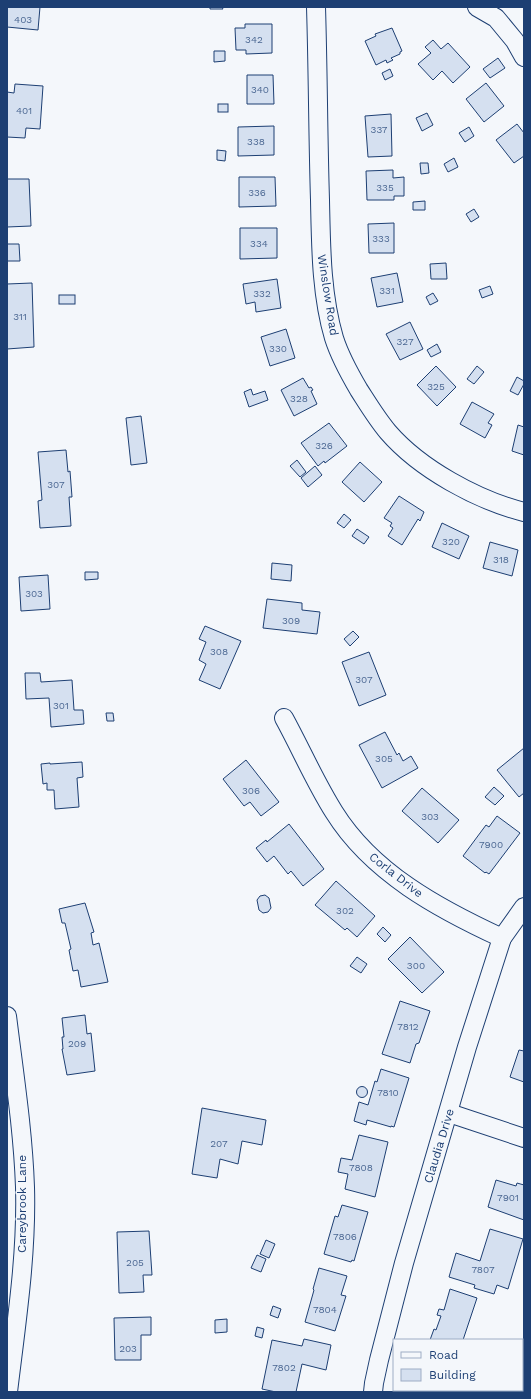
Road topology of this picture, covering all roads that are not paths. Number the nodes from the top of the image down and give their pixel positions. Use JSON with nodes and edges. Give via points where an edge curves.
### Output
{"nodes":[{"id":1,"x":316,"y":7,"type":"edge"},
{"id":2,"x":477,"y":7,"type":"edge"},
{"id":3,"x":524,"y":57,"type":"edge"},
{"id":4,"x":524,"y":512,"type":"edge"},
{"id":5,"x":284,"y":718,"type":"dead end"},
{"id":6,"x":524,"y":907,"type":"edge"},
{"id":7,"x":502,"y":938,"type":"junction"},
{"id":8,"x":7,"y":1016,"type":"edge"},
{"id":9,"x":449,"y":1113,"type":"junction"},
{"id":10,"x":524,"y":1138,"type":"edge"},
{"id":11,"x":8,"y":1392,"type":"edge"},
{"id":12,"x":373,"y":1392,"type":"edge"}],
"edges":[{"from":1,"to":4,"type":"street","name":"Winslow Road","via":[[321,252],[334,337],[342,359],[371,410],[388,433],[412,455],[437,473],[481,498]]},
{"from":2,"to":3,"type":"street","via":[[496,18],[515,41]]},
{"from":5,"to":7,"type":"street","name":"Corla Drive","via":[[334,813],[350,835],[381,866],[433,903]]},
{"from":6,"to":7,"type":"street","name":"Claudia Drive"},
{"from":7,"to":9,"type":"street","name":"Claudia Drive"},
{"from":8,"to":11,"type":"street","name":"Careybrook Lane","via":[[21,1127],[25,1188],[23,1259]]},
{"from":9,"to":10,"type":"street"},
{"from":9,"to":12,"type":"street","name":"Claudia Drive","via":[[404,1263],[378,1360]]}]}
